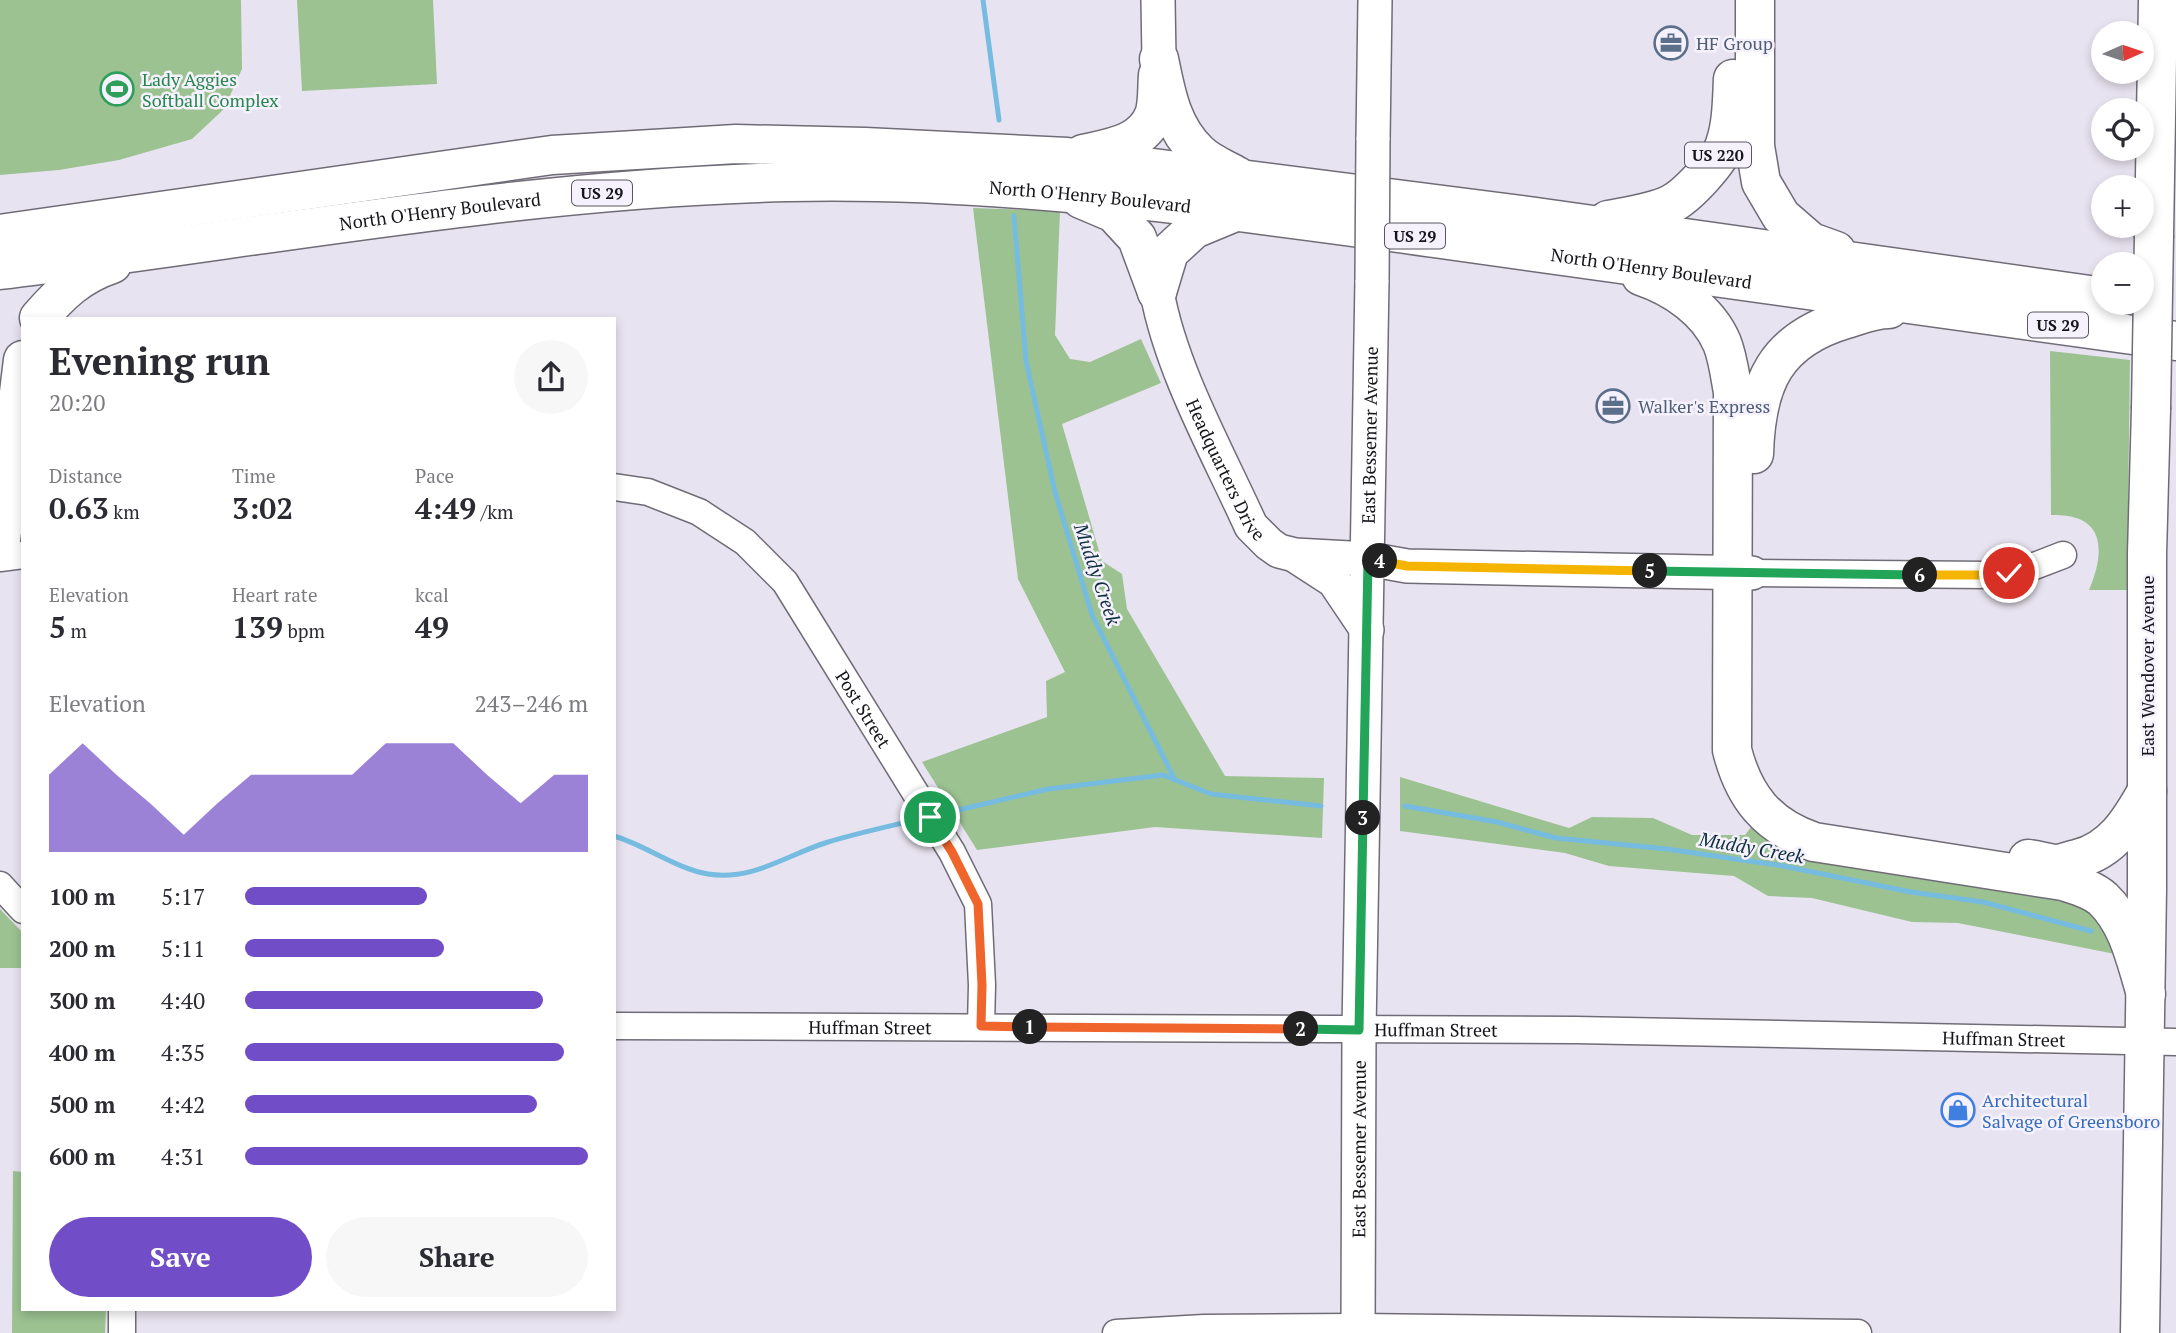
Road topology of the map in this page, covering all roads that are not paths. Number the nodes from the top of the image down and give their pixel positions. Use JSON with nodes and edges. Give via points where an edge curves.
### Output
{"nodes":[{"id":1,"x":1158,"y":0,"type":"edge"},
{"id":2,"x":1375,"y":0,"type":"edge"},
{"id":3,"x":2143,"y":0,"type":"edge"},
{"id":4,"x":2158,"y":0,"type":"edge"},
{"id":5,"x":1752,"y":3,"type":"edge"},
{"id":6,"x":2156,"y":40,"type":"junction"},
{"id":7,"x":1159,"y":59,"type":"junction"},
{"id":8,"x":1065,"y":174,"type":"junction"},
{"id":9,"x":1240,"y":196,"type":"junction"},
{"id":10,"x":1584,"y":224,"type":"junction"},
{"id":11,"x":0,"y":234,"type":"edge"},
{"id":12,"x":145,"y":252,"type":"junction"},
{"id":13,"x":1595,"y":260,"type":"junction"},
{"id":14,"x":1874,"y":265,"type":"junction"},
{"id":15,"x":0,"y":270,"type":"edge"},
{"id":16,"x":1157,"y":292,"type":"junction"},
{"id":17,"x":2091,"y":295,"type":"edge"},
{"id":18,"x":2154,"y":304,"type":"edge"},
{"id":19,"x":2176,"y":307,"type":"edge"},
{"id":20,"x":1940,"y":309,"type":"junction"},
{"id":21,"x":40,"y":317,"type":"edge"},
{"id":22,"x":2176,"y":341,"type":"edge"},
{"id":23,"x":0,"y":370,"type":"edge"},
{"id":24,"x":21,"y":376,"type":"edge"},
{"id":25,"x":0,"y":383,"type":"edge"},
{"id":26,"x":616,"y":487,"type":"edge"},
{"id":27,"x":0,"y":548,"type":"edge"},
{"id":28,"x":21,"y":555,"type":"edge"},
{"id":29,"x":1294,"y":555,"type":"junction"},
{"id":30,"x":2063,"y":555,"type":"dead end"},
{"id":31,"x":0,"y":558,"type":"edge"},
{"id":32,"x":1368,"y":559,"type":"junction"},
{"id":33,"x":1741,"y":572,"type":"junction"},
{"id":34,"x":1367,"y":629,"type":"junction"},
{"id":35,"x":2147,"y":791,"type":"junction"},
{"id":36,"x":0,"y":886,"type":"edge"},
{"id":37,"x":21,"y":908,"type":"edge"},
{"id":38,"x":2146,"y":994,"type":"junction"},
{"id":39,"x":616,"y":1026,"type":"edge"},
{"id":40,"x":981,"y":1026,"type":"junction"},
{"id":41,"x":1359,"y":1030,"type":"junction"},
{"id":42,"x":2160,"y":1042,"type":"edge"},
{"id":43,"x":122,"y":1311,"type":"edge"},
{"id":44,"x":1358,"y":1330,"type":"edge"},
{"id":45,"x":122,"y":1333,"type":"edge"},
{"id":46,"x":1116,"y":1333,"type":"edge"},
{"id":47,"x":1858,"y":1333,"type":"edge"},
{"id":48,"x":2140,"y":1333,"type":"edge"}],
"edges":[{"from":1,"to":7,"type":"main road"},
{"from":2,"to":32,"type":"main road","name":"East Bessemer Avenue","bridge":true},
{"from":3,"to":6,"type":"highway"},
{"from":4,"to":6,"type":"highway","name":"East Wendover Avenue"},
{"from":5,"to":10,"type":"highway","number":"US 220","via":[[1725,146],[1702,177],[1672,204]]},
{"from":5,"to":14,"type":"highway","via":[[1755,146],[1761,182],[1781,216],[1811,242]]},
{"from":6,"to":35,"type":"highway","name":"East Wendover Avenue","bridge":true},
{"from":7,"to":8,"type":"highway","via":[[1154,114],[1141,135]]},
{"from":7,"to":9,"type":"highway","via":[[1168,104],[1181,134]]},
{"from":8,"to":9,"type":"highway","name":"North O'Henry Boulevard","number":"US 29"},
{"from":8,"to":11,"type":"highway","name":"North O'Henry Boulevard","number":"US 29","via":[[864,147],[736,144],[552,155]]},
{"from":8,"to":12,"type":"highway","name":"North O'Henry Boulevard","number":"US 29","via":[[965,185],[792,182],[645,188],[451,209]]},
{"from":8,"to":16,"type":"highway","via":[[1137,238]]},
{"from":9,"to":10,"type":"highway","name":"North O'Henry Boulevard","number":"US 29"},
{"from":9,"to":13,"type":"highway","name":"North O'Henry Boulevard","number":"US 29"},
{"from":9,"to":16,"type":"highway","via":[[1169,252]]},
{"from":10,"to":14,"type":"highway","name":"North O'Henry Boulevard","number":"US 29"},
{"from":12,"to":15,"type":"highway","name":"North O'Henry Boulevard","number":"US 29"},
{"from":12,"to":21,"type":"highway","via":[[97,269],[61,292]]},
{"from":13,"to":20,"type":"highway","name":"North O'Henry Boulevard","number":"US 29"},
{"from":13,"to":33,"type":"highway","via":[[1665,284],[1703,313],[1723,344],[1733,391]]},
{"from":14,"to":17,"type":"highway","name":"North O'Henry Boulevard","number":"US 29"},
{"from":16,"to":29,"type":"main road","name":"Headquarters Drive","via":[[1177,364],[1251,526],[1279,551]]},
{"from":18,"to":19,"type":"highway"},
{"from":20,"to":22,"type":"highway","name":"North O'Henry Boulevard","number":"US 29"},
{"from":20,"to":33,"type":"highway","via":[[1880,309],[1831,324],[1787,349],[1769,375],[1758,405]]},
{"from":23,"to":25,"type":"highway"},
{"from":24,"to":27,"type":"highway"},
{"from":26,"to":40,"type":"street","name":"Post Street","via":[[649,492],[699,512],[745,542],[785,582],[952,852],[978,904]]},
{"from":28,"to":31,"type":"street"},
{"from":29,"to":32,"type":"main road","name":"Headquarters Drive"},
{"from":29,"to":34,"type":"main road","via":[[1334,581]]},
{"from":30,"to":33,"type":"street","via":[[2024,570],[1989,575]]},
{"from":32,"to":33,"type":"main road","name":"Headquarters Drive","via":[[1407,566]]},
{"from":32,"to":34,"type":"main road","name":"East Bessemer Avenue"},
{"from":33,"to":35,"type":"highway","via":[[1751,751],[1764,783],[1802,817],[2057,864],[2088,856],[2115,839]]},
{"from":33,"to":38,"type":"highway","via":[[1732,750],[1745,788],[1757,805],[1774,822],[1814,842],[2085,888],[2103,899],[2118,918]]},
{"from":34,"to":41,"type":"main road","name":"East Bessemer Avenue"},
{"from":35,"to":38,"type":"highway","name":"East Wendover Avenue"},
{"from":36,"to":37,"type":"street"},
{"from":38,"to":42,"type":"highway","name":"East Wendover Avenue"},
{"from":39,"to":40,"type":"street","name":"Huffman Street"},
{"from":40,"to":41,"type":"street","name":"Huffman Street"},
{"from":41,"to":42,"type":"street","name":"Huffman Street"},
{"from":41,"to":44,"type":"main road","name":"East Bessemer Avenue"},
{"from":42,"to":48,"type":"highway","name":"East Wendover Avenue"},
{"from":43,"to":45,"type":"street"},
{"from":44,"to":46,"type":"street","via":[[1204,1328]]},
{"from":44,"to":47,"type":"street"}]}
